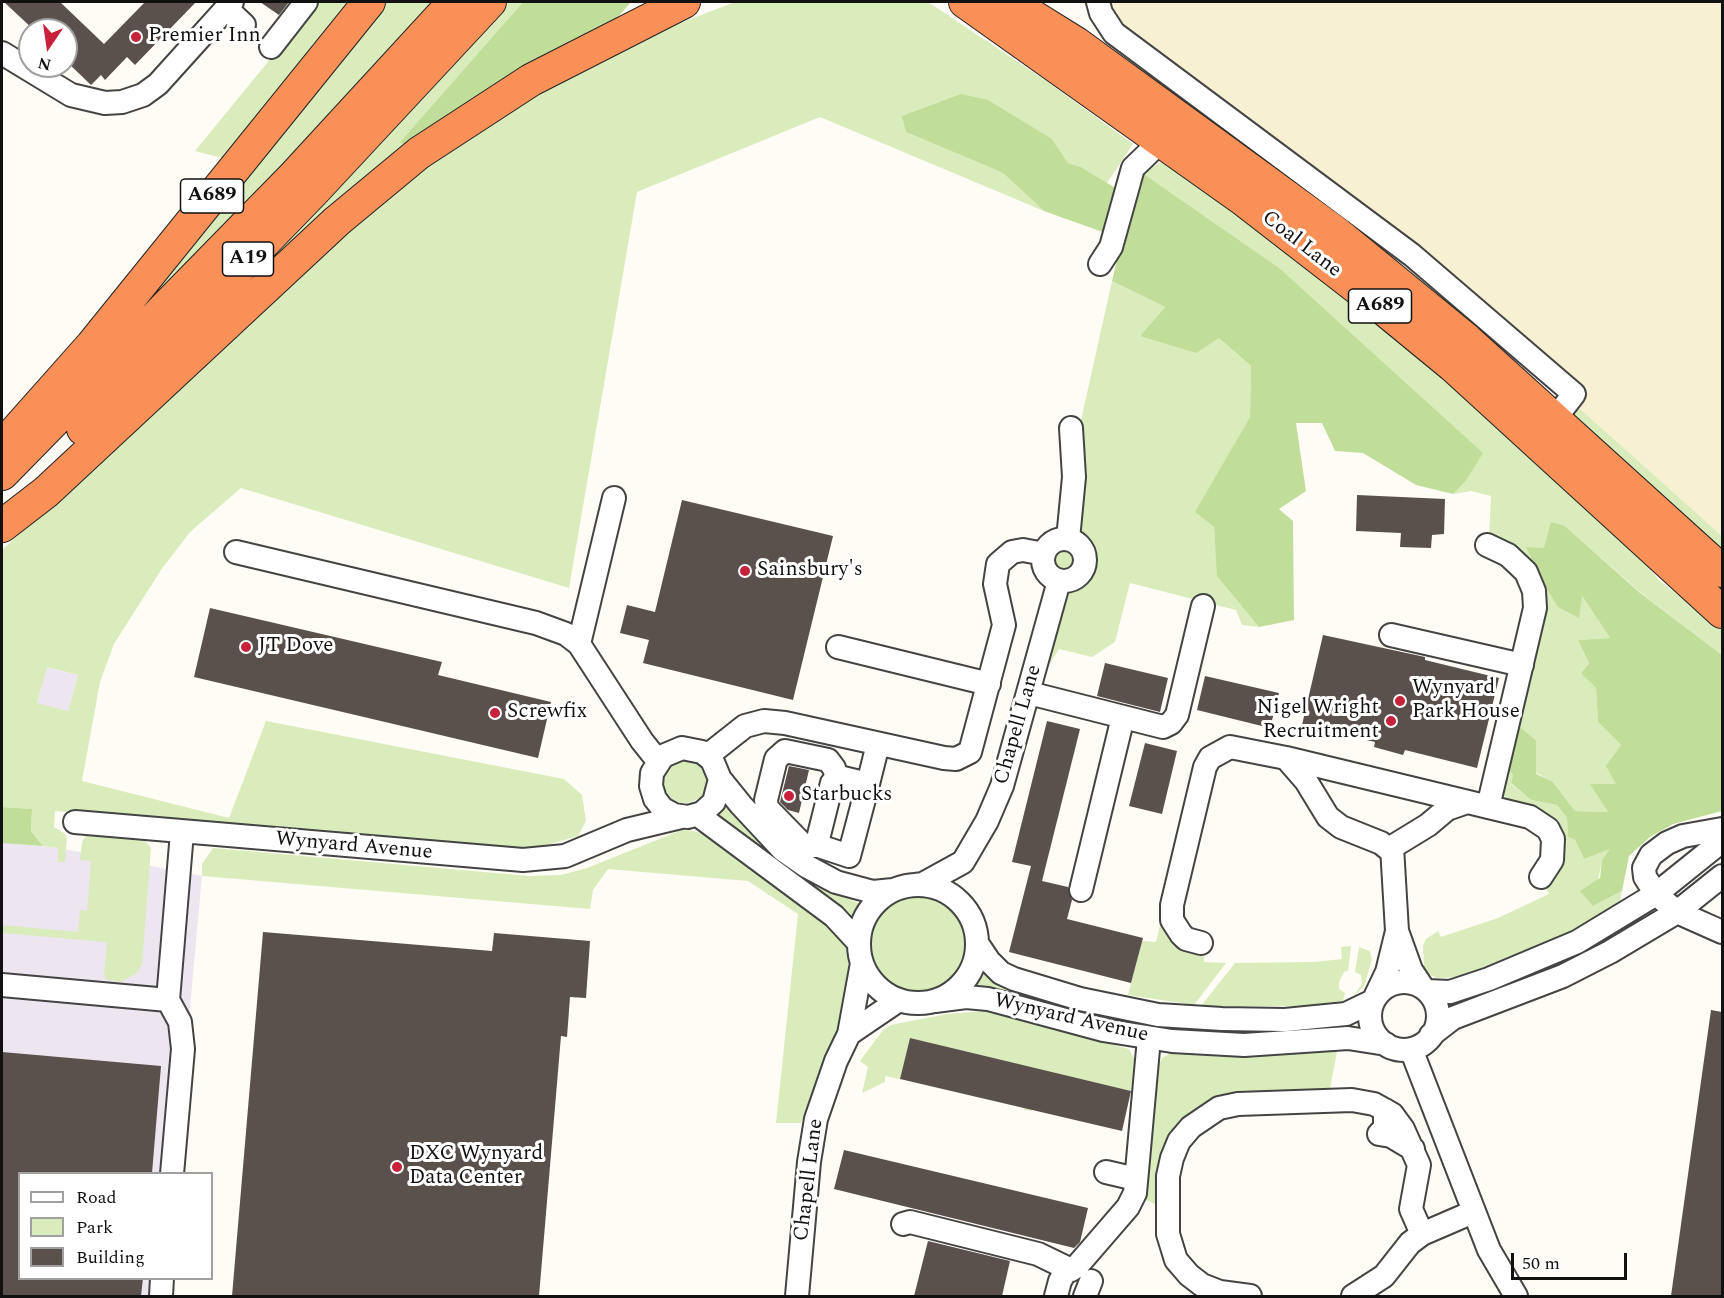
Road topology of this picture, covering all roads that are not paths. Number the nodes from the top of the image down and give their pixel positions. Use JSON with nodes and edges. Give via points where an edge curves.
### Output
{"nodes":[{"id":1,"x":306,"y":2,"type":"edge"},
{"id":2,"x":369,"y":2,"type":"edge"},
{"id":3,"x":454,"y":2,"type":"edge"},
{"id":4,"x":490,"y":2,"type":"edge"},
{"id":5,"x":684,"y":2,"type":"edge"},
{"id":6,"x":965,"y":2,"type":"edge"},
{"id":7,"x":1010,"y":2,"type":"edge"},
{"id":8,"x":1028,"y":2,"type":"edge"},
{"id":9,"x":1098,"y":2,"type":"edge"},
{"id":10,"x":229,"y":5,"type":"edge"},
{"id":11,"x":244,"y":25,"type":"dead end"},
{"id":12,"x":1076,"y":43,"type":"junction"},
{"id":13,"x":271,"y":47,"type":"dead end"},
{"id":14,"x":2,"y":53,"type":"edge"},
{"id":15,"x":1161,"y":141,"type":"junction"},
{"id":16,"x":1100,"y":264,"type":"dead end"},
{"id":17,"x":1553,"y":421,"type":"junction"},
{"id":18,"x":1071,"y":428,"type":"dead end"},
{"id":19,"x":2,"y":447,"type":"edge"},
{"id":20,"x":2,"y":474,"type":"edge"},
{"id":21,"x":614,"y":498,"type":"dead end"},
{"id":22,"x":2,"y":512,"type":"edge"},
{"id":23,"x":2,"y":526,"type":"edge"},
{"id":24,"x":1068,"y":539,"type":"junction"},
{"id":25,"x":1487,"y":545,"type":"dead end"},
{"id":26,"x":236,"y":552,"type":"dead end"},
{"id":27,"x":1044,"y":554,"type":"junction"},
{"id":28,"x":1722,"y":572,"type":"edge"},
{"id":29,"x":1059,"y":581,"type":"junction"},
{"id":30,"x":1203,"y":606,"type":"dead end"},
{"id":31,"x":1722,"y":612,"type":"edge"},
{"id":32,"x":1391,"y":635,"type":"dead end"},
{"id":33,"x":579,"y":644,"type":"junction"},
{"id":34,"x":838,"y":647,"type":"dead end"},
{"id":35,"x":1522,"y":665,"type":"junction"},
{"id":36,"x":989,"y":684,"type":"junction"},
{"id":37,"x":1029,"y":693,"type":"junction"},
{"id":38,"x":1123,"y":717,"type":"junction"},
{"id":39,"x":878,"y":744,"type":"junction"},
{"id":40,"x":707,"y":756,"type":"junction"},
{"id":41,"x":1286,"y":758,"type":"junction"},
{"id":42,"x":658,"y":761,"type":"junction"},
{"id":43,"x":1342,"y":772,"type":"junction"},
{"id":44,"x":837,"y":778,"type":"junction"},
{"id":45,"x":720,"y":779,"type":"junction"},
{"id":46,"x":868,"y":784,"type":"junction"},
{"id":47,"x":652,"y":793,"type":"junction"},
{"id":48,"x":1314,"y":797,"type":"junction"},
{"id":49,"x":1478,"y":805,"type":"junction"},
{"id":50,"x":690,"y":816,"type":"junction"},
{"id":51,"x":75,"y":822,"type":"dead end"},
{"id":52,"x":1722,"y":829,"type":"edge"},
{"id":53,"x":627,"y":830,"type":"junction"},
{"id":54,"x":182,"y":832,"type":"junction"},
{"id":55,"x":1722,"y":841,"type":"edge"},
{"id":56,"x":819,"y":846,"type":"junction"},
{"id":57,"x":1391,"y":851,"type":"junction"},
{"id":58,"x":963,"y":862,"type":"junction"},
{"id":59,"x":1722,"y":876,"type":"edge"},
{"id":60,"x":1540,"y":877,"type":"dead end"},
{"id":61,"x":903,"y":888,"type":"junction"},
{"id":62,"x":1081,"y":890,"type":"dead end"},
{"id":63,"x":1656,"y":894,"type":"junction"},
{"id":64,"x":1677,"y":912,"type":"junction"},
{"id":65,"x":969,"y":914,"type":"junction"},
{"id":66,"x":1397,"y":931,"type":"junction"},
{"id":67,"x":1722,"y":932,"type":"edge"},
{"id":68,"x":977,"y":943,"type":"junction"},
{"id":69,"x":1201,"y":943,"type":"dead end"},
{"id":70,"x":860,"y":953,"type":"junction"},
{"id":71,"x":2,"y":985,"type":"edge"},
{"id":72,"x":1425,"y":990,"type":"junction"},
{"id":73,"x":1374,"y":998,"type":"junction"},
{"id":74,"x":168,"y":1000,"type":"junction"},
{"id":75,"x":899,"y":1000,"type":"junction"},
{"id":76,"x":935,"y":1001,"type":"junction"},
{"id":77,"x":849,"y":1034,"type":"junction"},
{"id":78,"x":1431,"y":1035,"type":"junction"},
{"id":79,"x":1149,"y":1038,"type":"junction"},
{"id":80,"x":1386,"y":1044,"type":"junction"},
{"id":81,"x":1411,"y":1049,"type":"junction"},
{"id":82,"x":172,"y":1172,"type":"edge"},
{"id":83,"x":1106,"y":1173,"type":"dead end"},
{"id":84,"x":1136,"y":1179,"type":"junction"},
{"id":85,"x":1473,"y":1212,"type":"junction"},
{"id":86,"x":903,"y":1224,"type":"dead end"},
{"id":87,"x":1422,"y":1234,"type":"junction"},
{"id":88,"x":1067,"y":1269,"type":"junction"},
{"id":89,"x":162,"y":1280,"type":"edge"},
{"id":90,"x":1383,"y":1289,"type":"edge"},
{"id":91,"x":160,"y":1296,"type":"edge"},
{"id":92,"x":797,"y":1296,"type":"edge"},
{"id":93,"x":1056,"y":1296,"type":"edge"},
{"id":94,"x":1250,"y":1296,"type":"edge"},
{"id":95,"x":1353,"y":1296,"type":"edge"},
{"id":96,"x":1516,"y":1296,"type":"edge"}],
"edges":[{"from":1,"to":13,"type":"street"},
{"from":2,"to":19,"type":"highway","number":"A689","via":[[92,345]]},
{"from":3,"to":20,"type":"highway","number":"A19","via":[[292,178]]},
{"from":4,"to":22,"type":"highway","number":"A19","via":[[314,191]]},
{"from":5,"to":23,"type":"highway","number":"A19","via":[[531,80],[419,153],[337,221],[45,492]]},
{"from":6,"to":15,"type":"highway","name":"Coal Lane","number":"A689"},
{"from":7,"to":12,"type":"highway","name":"Coal Lane","number":"A689"},
{"from":8,"to":12,"type":"highway","number":"A689"},
{"from":9,"to":17,"type":"street","via":[[1114,33],[1412,255],[1574,394]]},
{"from":10,"to":11,"type":"street"},
{"from":10,"to":14,"type":"street","via":[[197,57],[143,95],[122,102],[105,103],[71,95]]},
{"from":12,"to":17,"type":"highway","name":"Coal Lane","number":"A689","via":[[1334,231],[1467,340]]},
{"from":15,"to":16,"type":"street","via":[[1133,168],[1111,247]]},
{"from":15,"to":31,"type":"highway","name":"Coal Lane","number":"A689","via":[[1352,284],[1453,366]]},
{"from":17,"to":28,"type":"highway","name":"Coal Lane","number":"A689"},
{"from":18,"to":24,"type":"street","via":[[1074,477]]},
{"from":21,"to":33,"type":"street"},
{"from":24,"to":27,"type":"street","via":[[1056,540]]},
{"from":24,"to":29,"type":"street","via":[[1083,550],[1084,568],[1077,578]]},
{"from":25,"to":35,"type":"street","via":[[1516,562],[1534,591]]},
{"from":26,"to":33,"type":"street","via":[[536,623],[566,634]]},
{"from":27,"to":29,"type":"street","via":[[1046,571]]},
{"from":27,"to":36,"type":"street","via":[[1012,552],[998,564],[995,584],[1004,625]]},
{"from":29,"to":37,"type":"street","name":"Chapell Lane"},
{"from":30,"to":38,"type":"street","via":[[1177,715],[1163,727]]},
{"from":32,"to":35,"type":"street"},
{"from":33,"to":42,"type":"street"},
{"from":34,"to":36,"type":"street"},
{"from":35,"to":49,"type":"street"},
{"from":36,"to":39,"type":"street","via":[[970,752],[956,759]]},
{"from":37,"to":38,"type":"street"},
{"from":37,"to":58,"type":"street","name":"Chapell Lane","via":[[1002,786],[987,822]]},
{"from":38,"to":62,"type":"street"},
{"from":39,"to":40,"type":"street","via":[[764,721],[745,726]]},
{"from":39,"to":46,"type":"street"},
{"from":40,"to":42,"type":"street","via":[[695,749],[682,748]]},
{"from":40,"to":45,"type":"street"},
{"from":41,"to":43,"type":"street"},
{"from":41,"to":48,"type":"street"},
{"from":41,"to":69,"type":"street","via":[[1230,747],[1210,758],[1205,767],[1172,905],[1172,920],[1181,934]]},
{"from":42,"to":47,"type":"street","via":[[651,779]]},
{"from":43,"to":48,"type":"street","via":[[1323,779]]},
{"from":43,"to":49,"type":"street"},
{"from":44,"to":46,"type":"street"},
{"from":44,"to":56,"type":"street","via":[[832,783]]},
{"from":44,"to":56,"type":"street","via":[[828,760],[785,751],[776,759],[767,808],[804,846]]},
{"from":45,"to":50,"type":"street","via":[[714,802]]},
{"from":45,"to":61,"type":"street","via":[[760,828],[806,866],[855,888],[873,892]]},
{"from":46,"to":56,"type":"street","via":[[849,856]]},
{"from":47,"to":50,"type":"street","via":[[663,809]]},
{"from":47,"to":53,"type":"street"},
{"from":48,"to":57,"type":"street","via":[[1341,827]]},
{"from":49,"to":57,"type":"street","via":[[1448,809],[1397,842]]},
{"from":49,"to":60,"type":"street","via":[[1530,817],[1548,829],[1554,849],[1548,870]]},
{"from":50,"to":53,"type":"street","name":"Wynyard Avenue"},
{"from":50,"to":70,"type":"street","via":[[834,916]]},
{"from":51,"to":54,"type":"street","name":"Wynyard Avenue"},
{"from":52,"to":63,"type":"street","via":[[1683,836],[1651,855],[1644,868],[1645,877]]},
{"from":53,"to":54,"type":"street","name":"Wynyard Avenue","via":[[565,856],[523,861]]},
{"from":54,"to":74,"type":"street"},
{"from":55,"to":63,"type":"street"},
{"from":57,"to":66,"type":"street"},
{"from":58,"to":61,"type":"street","via":[[923,884]]},
{"from":58,"to":65,"type":"street","name":"Chapell Lane","via":[[961,889]]},
{"from":59,"to":64,"type":"street"},
{"from":61,"to":65,"type":"street","via":[[945,892]]},
{"from":61,"to":70,"type":"street","via":[[868,912]]},
{"from":63,"to":64,"type":"street"},
{"from":63,"to":72,"type":"street","via":[[1586,937],[1516,969],[1450,992]]},
{"from":64,"to":67,"type":"street"},
{"from":64,"to":78,"type":"street","via":[[1563,976],[1453,1018]]},
{"from":65,"to":68,"type":"street","name":"Wynyard Avenue"},
{"from":66,"to":72,"type":"street","via":[[1411,970]]},
{"from":66,"to":73,"type":"street","via":[[1387,972]]},
{"from":68,"to":73,"type":"street","name":"Wynyard Avenue","via":[[1000,973],[1014,980],[1158,1015],[1285,1020],[1346,1014]]},
{"from":68,"to":76,"type":"street","via":[[966,979]]},
{"from":70,"to":75,"type":"street","via":[[876,986]]},
{"from":70,"to":77,"type":"street","name":"Chapell Lane"},
{"from":71,"to":74,"type":"street"},
{"from":72,"to":73,"type":"street","via":[[1407,982],[1395,983]]},
{"from":72,"to":78,"type":"street","via":[[1436,1005]]},
{"from":73,"to":80,"type":"street","via":[[1370,1011],[1372,1028]]},
{"from":74,"to":82,"type":"street","via":[[180,1022],[183,1049]]},
{"from":75,"to":76,"type":"street","name":"Wynyard Avenue"},
{"from":75,"to":77,"type":"street"},
{"from":76,"to":79,"type":"street","name":"Wynyard Avenue","via":[[988,999],[1103,1030]]},
{"from":77,"to":92,"type":"street","name":"Chapell Lane","via":[[816,1119]]},
{"from":78,"to":81,"type":"street"},
{"from":79,"to":80,"type":"street","name":"Wynyard Avenue","via":[[1244,1045],[1348,1038]]},
{"from":79,"to":84,"type":"street"},
{"from":80,"to":81,"type":"street"},
{"from":81,"to":85,"type":"street"},
{"from":83,"to":84,"type":"street"},
{"from":84,"to":88,"type":"street","via":[[1128,1207],[1077,1266]]},
{"from":85,"to":87,"type":"street"},
{"from":85,"to":96,"type":"street","via":[[1500,1273]]},
{"from":86,"to":88,"type":"street","via":[[910,1222],[1038,1254]]},
{"from":87,"to":90,"type":"street","via":[[1410,1243]]},
{"from":87,"to":94,"type":"street","via":[[1411,1209],[1419,1165],[1392,1114],[1374,1104],[1352,1100],[1220,1108],[1179,1141],[1168,1176],[1168,1234],[1176,1260],[1202,1285]]},
{"from":88,"to":93,"type":"street"},
{"from":89,"to":91,"type":"street"},
{"from":90,"to":95,"type":"street"}]}
